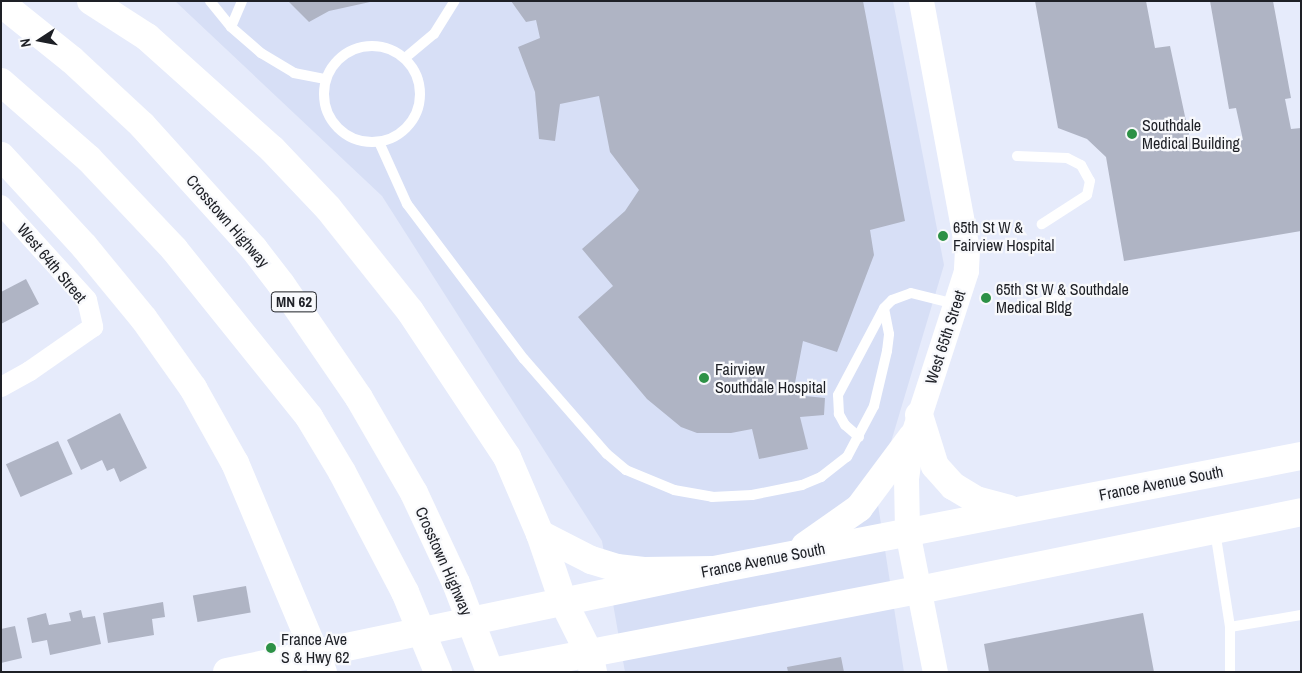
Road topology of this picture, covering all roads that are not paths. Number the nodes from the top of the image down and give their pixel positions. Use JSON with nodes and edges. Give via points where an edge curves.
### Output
{"nodes":[{"id":1,"x":91,"y":1,"type":"edge"},
{"id":2,"x":210,"y":1,"type":"edge"},
{"id":3,"x":242,"y":1,"type":"edge"},
{"id":4,"x":455,"y":1,"type":"edge"},
{"id":5,"x":921,"y":1,"type":"edge"},
{"id":6,"x":1,"y":3,"type":"edge"},
{"id":7,"x":230,"y":27,"type":"junction"},
{"id":8,"x":405,"y":58,"type":"junction"},
{"id":9,"x":326,"y":80,"type":"junction"},
{"id":10,"x":1,"y":82,"type":"edge"},
{"id":11,"x":379,"y":142,"type":"junction"},
{"id":12,"x":1,"y":156,"type":"edge"},
{"id":13,"x":1018,"y":156,"type":"dead end"},
{"id":14,"x":1,"y":205,"type":"edge"},
{"id":15,"x":1042,"y":224,"type":"dead end"},
{"id":16,"x":1060,"y":297,"type":"dead end"},
{"id":17,"x":956,"y":304,"type":"junction"},
{"id":18,"x":1032,"y":305,"type":"dead end"},
{"id":19,"x":884,"y":308,"type":"junction"},
{"id":20,"x":1,"y":387,"type":"edge"},
{"id":21,"x":916,"y":426,"type":"junction"},
{"id":22,"x":859,"y":437,"type":"junction"},
{"id":23,"x":1301,"y":456,"type":"edge"},
{"id":24,"x":1015,"y":511,"type":"junction"},
{"id":25,"x":1301,"y":512,"type":"edge"},
{"id":26,"x":1214,"y":530,"type":"junction"},
{"id":27,"x":907,"y":531,"type":"junction"},
{"id":28,"x":540,"y":534,"type":"junction"},
{"id":29,"x":790,"y":555,"type":"junction"},
{"id":30,"x":714,"y":570,"type":"junction"},
{"id":31,"x":919,"y":590,"type":"junction"},
{"id":32,"x":560,"y":602,"type":"junction"},
{"id":33,"x":1301,"y":614,"type":"edge"},
{"id":34,"x":1230,"y":627,"type":"junction"},
{"id":35,"x":585,"y":661,"type":"edge"},
{"id":36,"x":319,"y":662,"type":"edge"},
{"id":37,"x":227,"y":672,"type":"edge"},
{"id":38,"x":438,"y":672,"type":"edge"},
{"id":39,"x":491,"y":672,"type":"edge"},
{"id":40,"x":935,"y":672,"type":"edge"},
{"id":41,"x":1230,"y":672,"type":"edge"}],
"edges":[{"from":1,"to":28,"type":"main road","via":[[147,37],[272,149],[328,208],[437,348],[507,458]]},
{"from":2,"to":7,"type":"lane"},
{"from":3,"to":7,"type":"lane"},
{"from":4,"to":8,"type":"lane","via":[[434,34]]},
{"from":5,"to":17,"type":"street","name":"West 65th Street","via":[[967,249],[966,271]]},
{"from":6,"to":39,"type":"main road","name":"Crosstown Highway","number":"MN 62","via":[[72,60],[142,125],[254,249],[287,292],[359,398],[414,493],[456,583]]},
{"from":7,"to":9,"type":"lane","via":[[294,73]]},
{"from":8,"to":9,"type":"lane","via":[[376,45],[360,47],[333,65]]},
{"from":8,"to":11,"type":"lane","via":[[420,85],[416,116],[394,138]]},
{"from":9,"to":11,"type":"lane","via":[[327,112],[335,126],[363,142]]},
{"from":10,"to":38,"type":"main road","via":[[89,159],[174,249],[309,418],[351,488],[405,592]]},
{"from":11,"to":22,"type":"lane","via":[[407,204],[479,302],[586,430],[626,470],[674,490],[712,497],[752,495],[802,486],[822,478],[847,457]]},
{"from":12,"to":36,"type":"main road","via":[[96,260],[144,319],[193,388],[235,463]]},
{"from":13,"to":15,"type":"lane","via":[[1067,158],[1082,166],[1090,181],[1087,195]]},
{"from":14,"to":20,"type":"street","name":"West 64th Street","via":[[87,300],[93,327]]},
{"from":16,"to":18,"type":"lane"},
{"from":17,"to":19,"type":"lane","via":[[911,292],[892,300]]},
{"from":17,"to":21,"type":"street","name":"West 65th Street"},
{"from":19,"to":22,"type":"lane","via":[[889,334],[883,378]]},
{"from":19,"to":22,"type":"lane","via":[[838,395],[839,414],[845,425]]},
{"from":21,"to":24,"type":"main road","via":[[936,466],[953,486],[976,500]]},
{"from":21,"to":27,"type":"street","name":"West 65th Street","via":[[906,478]]},
{"from":21,"to":29,"type":"main road","via":[[859,508]]},
{"from":23,"to":24,"type":"main road","name":"France Avenue South"},
{"from":24,"to":27,"type":"main road","name":"France Avenue South"},
{"from":25,"to":26,"type":"main road"},
{"from":26,"to":31,"type":"main road"},
{"from":26,"to":34,"type":"lane"},
{"from":27,"to":29,"type":"main road","name":"France Avenue South"},
{"from":27,"to":31,"type":"street","name":"West 65th Street"},
{"from":28,"to":30,"type":"main road","via":[[590,560],[617,568]]},
{"from":28,"to":32,"type":"main road"},
{"from":29,"to":30,"type":"main road","name":"France Avenue South"},
{"from":30,"to":32,"type":"main road","name":"France Avenue South"},
{"from":31,"to":35,"type":"main road"},
{"from":31,"to":40,"type":"street","name":"West 65th Street"},
{"from":32,"to":35,"type":"main road"},
{"from":32,"to":36,"type":"main road","name":"France Avenue South","via":[[351,647]]},
{"from":33,"to":34,"type":"lane"},
{"from":34,"to":41,"type":"lane"},
{"from":35,"to":39,"type":"main road"},
{"from":36,"to":37,"type":"main road","name":"France Avenue South"}]}
